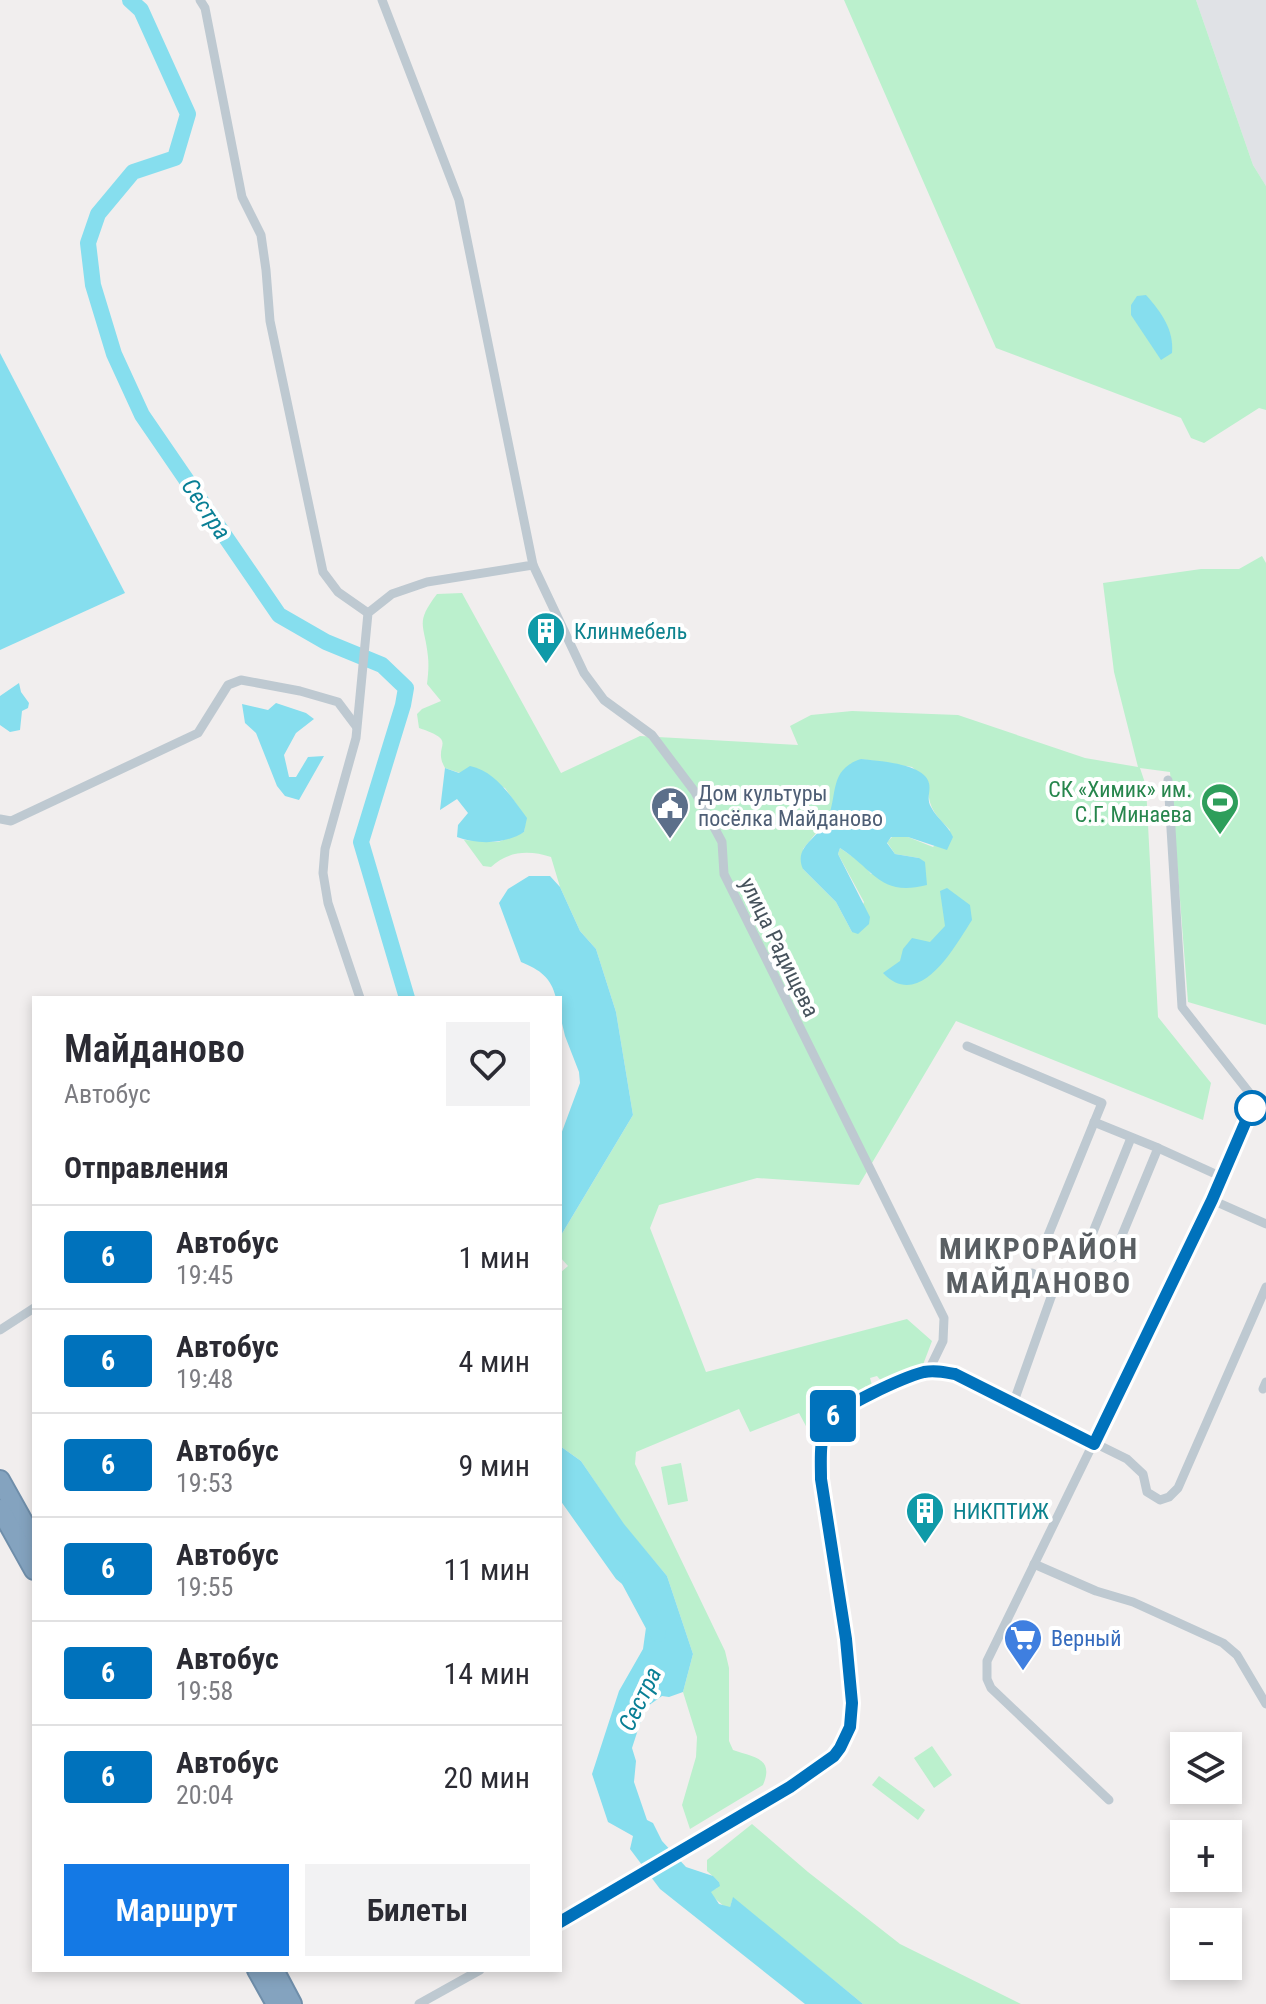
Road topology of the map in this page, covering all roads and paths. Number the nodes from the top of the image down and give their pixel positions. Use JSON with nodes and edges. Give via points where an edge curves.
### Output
{"nodes":[{"id":1,"x":200,"y":0,"type":"edge"},
{"id":2,"x":382,"y":0,"type":"edge"},
{"id":3,"x":533,"y":565,"type":"junction"},
{"id":4,"x":368,"y":613,"type":"junction"},
{"id":5,"x":357,"y":723,"type":"junction"},
{"id":6,"x":1168,"y":780,"type":"dead end"},
{"id":7,"x":0,"y":819,"type":"edge"},
{"id":8,"x":359,"y":996,"type":"edge"},
{"id":9,"x":967,"y":1046,"type":"dead end"},
{"id":10,"x":1261,"y":1100,"type":"edge"},
{"id":11,"x":1094,"y":1122,"type":"junction"},
{"id":12,"x":1131,"y":1138,"type":"junction"},
{"id":13,"x":1158,"y":1148,"type":"junction"},
{"id":14,"x":1222,"y":1177,"type":"junction"},
{"id":15,"x":1212,"y":1200,"type":"junction"},
{"id":16,"x":1266,"y":1224,"type":"edge"},
{"id":17,"x":1047,"y":1238,"type":"dead end"},
{"id":18,"x":1032,"y":1273,"type":"dead end"},
{"id":19,"x":1266,"y":1287,"type":"edge"},
{"id":20,"x":32,"y":1309,"type":"edge"},
{"id":21,"x":0,"y":1330,"type":"edge"},
{"id":22,"x":928,"y":1372,"type":"junction"},
{"id":23,"x":1013,"y":1404,"type":"junction"},
{"id":24,"x":1094,"y":1444,"type":"junction"},
{"id":25,"x":0,"y":1480,"type":"edge"},
{"id":26,"x":0,"y":1509,"type":"edge"},
{"id":27,"x":32,"y":1537,"type":"edge"},
{"id":28,"x":1034,"y":1564,"type":"junction"},
{"id":29,"x":32,"y":1566,"type":"edge"},
{"id":30,"x":1266,"y":1704,"type":"edge"},
{"id":31,"x":1109,"y":1800,"type":"dead end"},
{"id":32,"x":562,"y":1921,"type":"edge"},
{"id":33,"x":258,"y":1972,"type":"edge"},
{"id":34,"x":275,"y":1972,"type":"edge"},
{"id":35,"x":476,"y":1972,"type":"edge"},
{"id":36,"x":276,"y":2004,"type":"edge"},
{"id":37,"x":292,"y":2004,"type":"edge"},
{"id":38,"x":419,"y":2004,"type":"edge"}],
"edges":[{"from":1,"to":4,"type":"street","via":[[242,197],[261,235],[270,321],[323,572],[338,592]]},
{"from":2,"to":3,"type":"street","name":"улица Радищева","via":[[459,200]]},
{"from":3,"to":4,"type":"street","via":[[427,582],[392,594]]},
{"from":3,"to":22,"type":"street","name":"улица Радищева","via":[[584,673],[604,700],[652,735],[695,792],[722,842],[724,874],[944,1318],[943,1341]]},
{"from":4,"to":5,"type":"street"},
{"from":5,"to":7,"type":"street","via":[[338,702],[241,680],[228,685],[198,733],[11,821]]},
{"from":5,"to":8,"type":"street","via":[[323,873]]},
{"from":6,"to":10,"type":"street","via":[[1182,1007]]},
{"from":9,"to":11,"type":"street","via":[[1102,1103]]},
{"from":10,"to":14,"type":"street"},
{"from":11,"to":12,"type":"street"},
{"from":11,"to":17,"type":"street"},
{"from":12,"to":13,"type":"street"},
{"from":12,"to":13,"type":"street","via":[[1087,1247],[1113,1257]]},
{"from":13,"to":14,"type":"street"},
{"from":14,"to":15,"type":"street"},
{"from":15,"to":16,"type":"street"},
{"from":15,"to":24,"type":"street"},
{"from":18,"to":23,"type":"street","via":[[1055,1286]]},
{"from":19,"to":24,"type":"street","via":[[1178,1488],[1169,1497],[1160,1500],[1147,1492],[1143,1474],[1127,1459]]},
{"from":20,"to":21,"type":"street"},
{"from":22,"to":23,"type":"street","via":[[955,1374]]},
{"from":22,"to":32,"type":"street","via":[[871,1394],[833,1416],[826,1426],[821,1479],[852,1703],[850,1727],[834,1756]]},
{"from":23,"to":24,"type":"street"},
{"from":24,"to":28,"type":"street"},
{"from":25,"to":27,"type":"highway"},
{"from":26,"to":29,"type":"highway"},
{"from":28,"to":30,"type":"street","via":[[1223,1643],[1237,1655]]},
{"from":28,"to":31,"type":"street","via":[[989,1653],[987,1679]]},
{"from":33,"to":36,"type":"highway"},
{"from":34,"to":37,"type":"highway"},
{"from":35,"to":38,"type":"street"}]}
